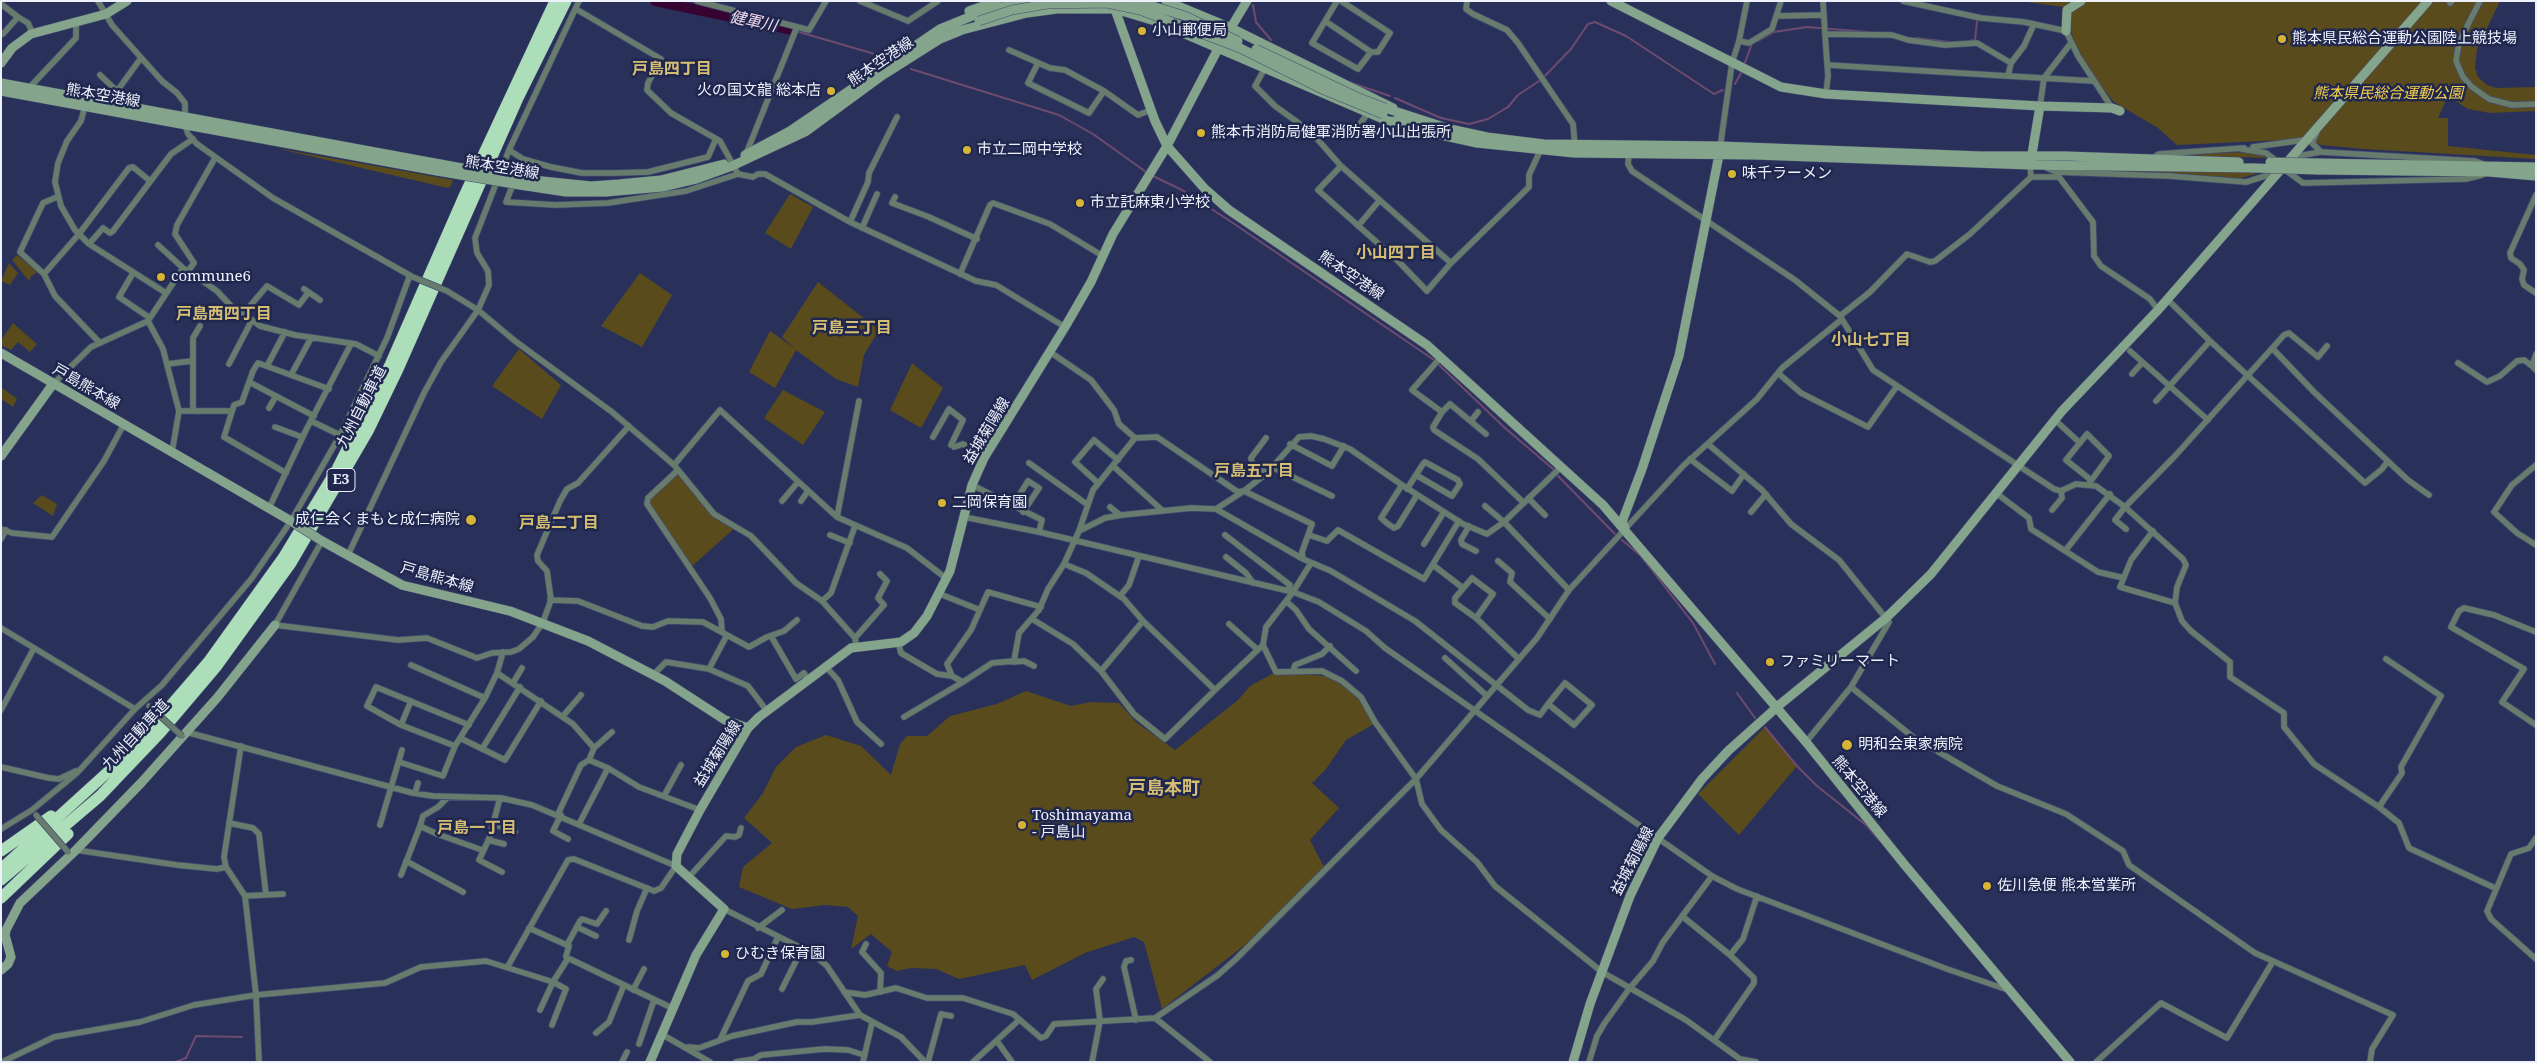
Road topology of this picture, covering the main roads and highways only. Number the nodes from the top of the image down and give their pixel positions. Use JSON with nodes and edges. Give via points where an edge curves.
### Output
{"nodes":[{"id":1,"x":127,"y":1,"type":"edge"},
{"id":2,"x":555,"y":1,"type":"edge"},
{"id":3,"x":566,"y":1,"type":"edge"},
{"id":4,"x":997,"y":1,"type":"edge"},
{"id":5,"x":1024,"y":1,"type":"edge"},
{"id":6,"x":1130,"y":1,"type":"edge"},
{"id":7,"x":1166,"y":1,"type":"edge"},
{"id":8,"x":1247,"y":1,"type":"edge"},
{"id":9,"x":1611,"y":1,"type":"edge"},
{"id":10,"x":2081,"y":1,"type":"edge"},
{"id":11,"x":2428,"y":1,"type":"edge"},
{"id":12,"x":1114,"y":5,"type":"edge"},
{"id":13,"x":978,"y":17,"type":"junction"},
{"id":14,"x":959,"y":20,"type":"junction"},
{"id":15,"x":1231,"y":28,"type":"junction"},
{"id":16,"x":963,"y":29,"type":"junction"},
{"id":17,"x":2066,"y":31,"type":"road end"},
{"id":18,"x":1218,"y":49,"type":"junction"},
{"id":19,"x":1,"y":63,"type":"edge"},
{"id":20,"x":1,"y":83,"type":"edge"},
{"id":21,"x":1,"y":91,"type":"edge"},
{"id":22,"x":2040,"y":106,"type":"junction"},
{"id":23,"x":2116,"y":109,"type":"road end"},
{"id":24,"x":1384,"y":111,"type":"junction"},
{"id":25,"x":1398,"y":113,"type":"junction"},
{"id":26,"x":184,"y":121,"type":"junction"},
{"id":27,"x":1402,"y":122,"type":"junction"},
{"id":28,"x":1168,"y":146,"type":"junction"},
{"id":29,"x":1575,"y":150,"type":"junction"},
{"id":30,"x":1720,"y":151,"type":"junction"},
{"id":31,"x":745,"y":158,"type":"junction"},
{"id":32,"x":2031,"y":161,"type":"junction"},
{"id":33,"x":2255,"y":165,"type":"junction"},
{"id":34,"x":2536,"y":167,"type":"edge"},
{"id":35,"x":2489,"y":169,"type":"junction"},
{"id":36,"x":2536,"y":176,"type":"edge"},
{"id":37,"x":1,"y":353,"type":"edge"},
{"id":38,"x":53,"y":384,"type":"junction"},
{"id":39,"x":1,"y":456,"type":"edge"},
{"id":40,"x":1626,"y":530,"type":"junction"},
{"id":41,"x":274,"y":625,"type":"road end"},
{"id":42,"x":1777,"y":707,"type":"junction"},
{"id":43,"x":748,"y":728,"type":"junction"},
{"id":44,"x":160,"y":733,"type":"junction"},
{"id":45,"x":86,"y":792,"type":"junction"},
{"id":46,"x":1,"y":851,"type":"edge"},
{"id":47,"x":1,"y":869,"type":"edge"},
{"id":48,"x":1,"y":880,"type":"edge"},
{"id":49,"x":1,"y":898,"type":"edge"},
{"id":50,"x":1,"y":970,"type":"edge"},
{"id":51,"x":650,"y":1062,"type":"edge"},
{"id":52,"x":1573,"y":1062,"type":"edge"},
{"id":53,"x":2070,"y":1062,"type":"edge"}],
"edges":[{"from":1,"to":19,"type":"main road","via":[[106,14],[33,34],[12,48]]},
{"from":2,"to":45,"type":"highway","name":"九州自動車道","number":"E3","via":[[464,194],[390,365],[308,520],[260,593],[209,661],[153,726]]},
{"from":3,"to":44,"type":"highway","name":"九州自動車道","number":"E3","via":[[473,197],[398,369],[345,474],[267,598],[216,667]]},
{"from":4,"to":14,"type":"main road","name":"熊本空港線","via":[[970,10]]},
{"from":5,"to":13,"type":"main road","name":"熊本空港線"},
{"from":6,"to":24,"type":"main road","name":"熊本空港線","bridge":true,"via":[[1185,16]]},
{"from":7,"to":15,"type":"main road","name":"熊本空港線"},
{"from":8,"to":15,"type":"main road","name":"益城菊陽線"},
{"from":9,"to":22,"type":"main road","via":[[1781,87],[1826,94]]},
{"from":10,"to":17,"type":"main road","via":[[2067,10]]},
{"from":11,"to":42,"type":"main road","name":"益城菊陽線","via":[[2158,310],[2055,420],[1931,574],[1886,618]]},
{"from":12,"to":16,"type":"main road","name":"熊本空港線","via":[[1027,13]]},
{"from":12,"to":18,"type":"main road","name":"熊本空港線"},
{"from":12,"to":28,"type":"main road","name":"熊本空港線","via":[[1151,110]]},
{"from":13,"to":14,"type":"main road","name":"熊本空港線"},
{"from":13,"to":16,"type":"main road","name":"熊本空港線"},
{"from":13,"to":24,"type":"main road","name":"熊本空港線","bridge":true,"via":[[1047,4],[1107,3],[1140,10],[1240,48],[1322,89]]},
{"from":14,"to":31,"type":"main road","name":"熊本空港線","via":[[907,50]]},
{"from":15,"to":18,"type":"main road","name":"益城菊陽線"},
{"from":15,"to":25,"type":"main road","name":"熊本空港線","via":[[1388,104]]},
{"from":16,"to":31,"type":"main road","name":"熊本空港線","via":[[880,77],[805,132]]},
{"from":18,"to":27,"type":"main road","name":"熊本空港線","via":[[1388,121]]},
{"from":18,"to":28,"type":"main road","name":"益城菊陽線"},
{"from":20,"to":26,"type":"main road","name":"熊本空港線","via":[[106,102]]},
{"from":21,"to":26,"type":"main road","name":"熊本空港線"},
{"from":22,"to":23,"type":"main road"},
{"from":22,"to":32,"type":"main road"},
{"from":24,"to":25,"type":"main road","name":"熊本空港線"},
{"from":24,"to":27,"type":"main road","name":"熊本空港線"},
{"from":25,"to":29,"type":"main road","name":"熊本空港線","via":[[1450,130]]},
{"from":26,"to":31,"type":"main road","name":"熊本空港線","bridge":true,"via":[[566,192],[606,192],[681,183],[734,167]]},
{"from":27,"to":29,"type":"main road","name":"熊本空港線","via":[[1428,132],[1477,143],[1540,151]]},
{"from":28,"to":40,"type":"main road","name":"熊本空港線","via":[[1205,190],[1229,210],[1427,345],[1603,505]]},
{"from":28,"to":43,"type":"main road","name":"益城菊陽線","via":[[1141,185],[1065,327],[984,458],[972,485],[947,579],[919,627],[908,638],[898,642],[856,642]]},
{"from":29,"to":30,"type":"main road","name":"熊本空港線"},
{"from":29,"to":30,"type":"main road","name":"熊本空港線","via":[[1630,154]]},
{"from":30,"to":32,"type":"main road"},
{"from":30,"to":40,"type":"main road","via":[[1679,356],[1622,522]]},
{"from":32,"to":33,"type":"main road","via":[[2153,158]]},
{"from":32,"to":33,"type":"main road","via":[[2040,165]]},
{"from":33,"to":35,"type":"main road","bridge":true},
{"from":34,"to":35,"type":"main road"},
{"from":35,"to":36,"type":"main road"},
{"from":37,"to":38,"type":"main road","name":"戸島熊本線"},
{"from":38,"to":39,"type":"main road"},
{"from":38,"to":43,"type":"main road","name":"戸島熊本線","bridge":true,"via":[[322,541],[412,589],[510,611],[543,622],[588,641],[653,675],[725,720]]},
{"from":40,"to":42,"type":"main road","name":"熊本空港線"},
{"from":41,"to":50,"type":"main road","via":[[236,675],[141,783],[15,912],[5,936],[10,956],[8,964]]},
{"from":42,"to":52,"type":"main road","name":"益城菊陽線","via":[[1702,779],[1658,838],[1640,870]]},
{"from":42,"to":53,"type":"main road","name":"熊本空港線"},
{"from":43,"to":51,"type":"main road","name":"益城菊陽線","via":[[677,854],[676,866],[724,909],[696,955]]},
{"from":44,"to":48,"type":"highway","name":"九州自動車道","number":"E3","via":[[100,796]]},
{"from":44,"to":49,"type":"highway","via":[[103,800]]},
{"from":45,"to":46,"type":"highway"},
{"from":45,"to":47,"type":"highway","name":"九州自動車道","number":"E3"}]}
